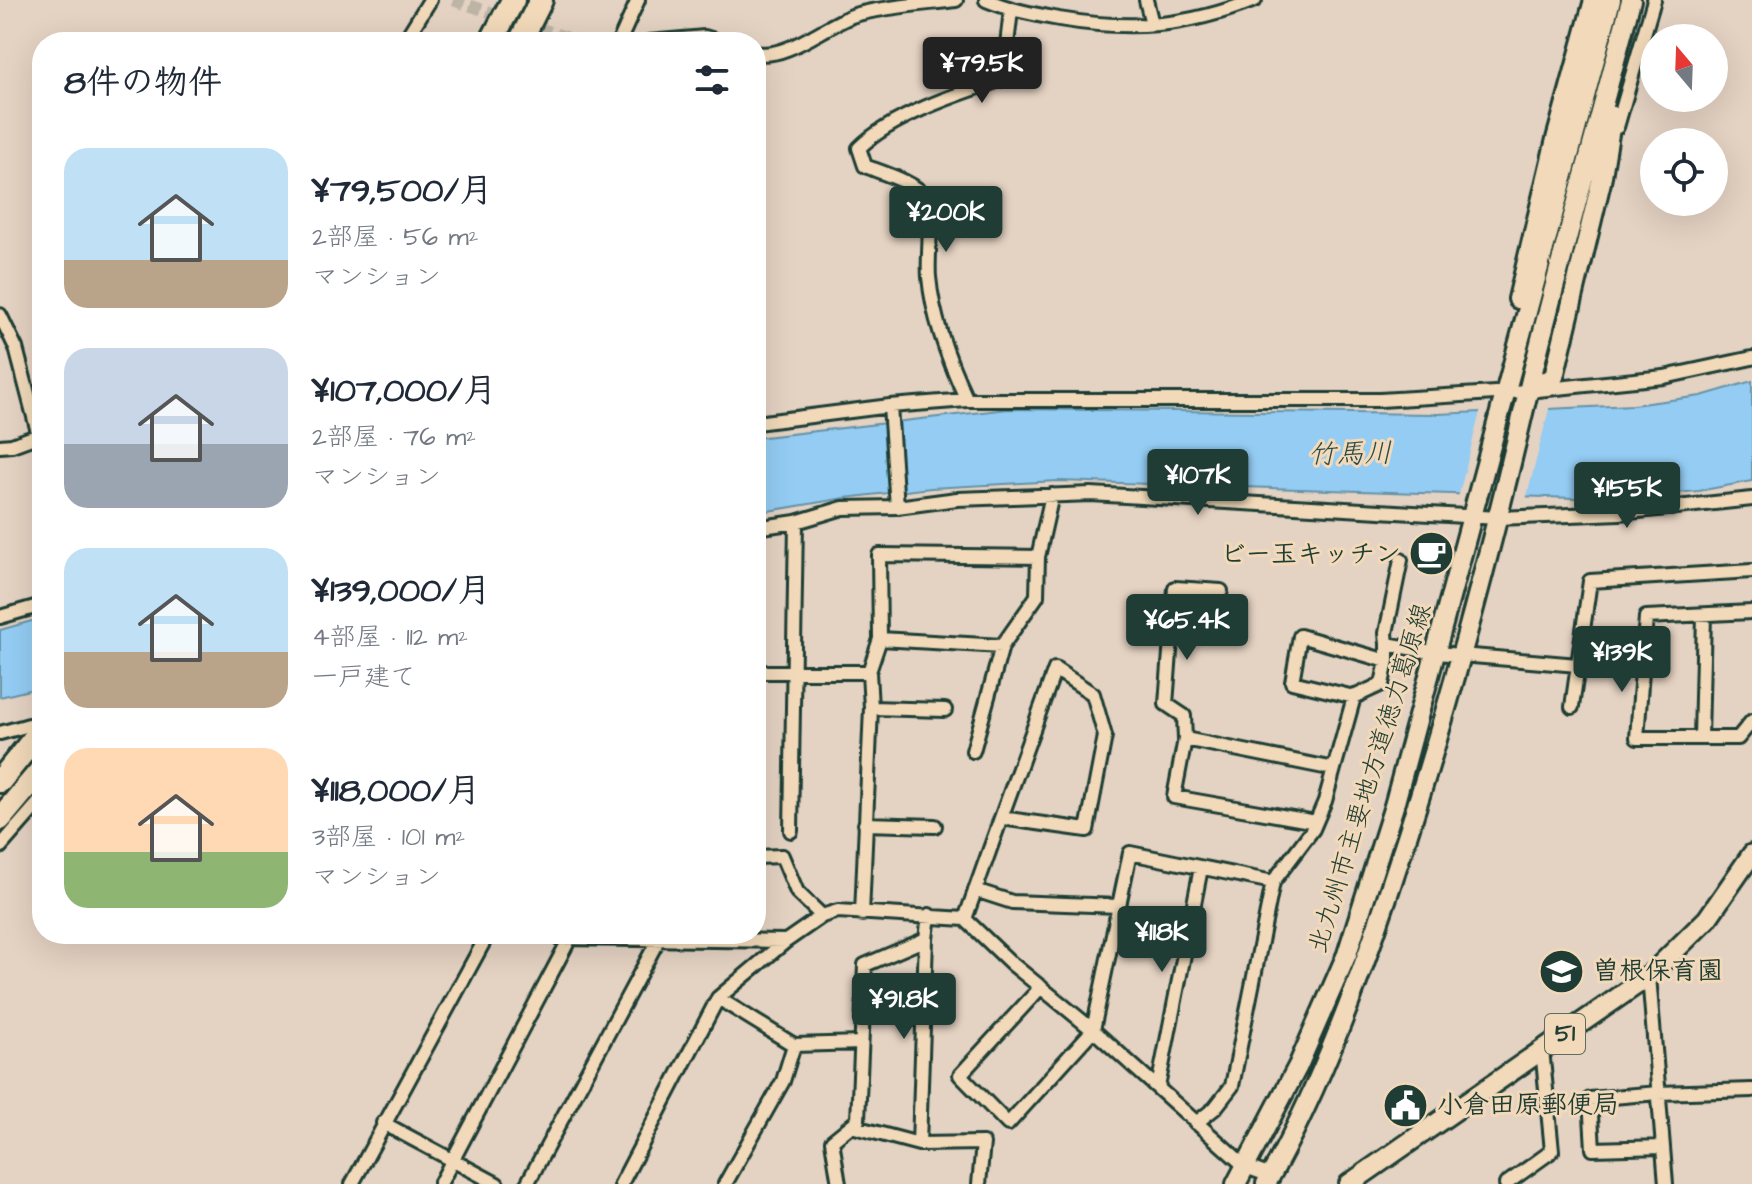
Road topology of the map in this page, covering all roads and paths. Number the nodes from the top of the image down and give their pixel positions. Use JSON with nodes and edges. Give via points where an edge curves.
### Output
{"nodes":[{"id":1,"x":430,"y":0,"type":"edge"},
{"id":2,"x":513,"y":0,"type":"edge"},
{"id":3,"x":541,"y":0,"type":"edge"},
{"id":4,"x":638,"y":0,"type":"edge"},
{"id":5,"x":956,"y":0,"type":"edge"},
{"id":6,"x":986,"y":0,"type":"edge"},
{"id":7,"x":1146,"y":0,"type":"edge"},
{"id":8,"x":1255,"y":0,"type":"edge"},
{"id":9,"x":1584,"y":0,"type":"edge"},
{"id":10,"x":1594,"y":0,"type":"edge"},
{"id":11,"x":1611,"y":0,"type":"edge"},
{"id":12,"x":1631,"y":0,"type":"edge"},
{"id":13,"x":1641,"y":0,"type":"edge"},
{"id":14,"x":1654,"y":0,"type":"edge"},
{"id":15,"x":1011,"y":10,"type":"junction"},
{"id":16,"x":1152,"y":24,"type":"junction"},
{"id":17,"x":410,"y":32,"type":"edge"},
{"id":18,"x":496,"y":32,"type":"edge"},
{"id":19,"x":525,"y":32,"type":"edge"},
{"id":20,"x":624,"y":32,"type":"edge"},
{"id":21,"x":766,"y":52,"type":"edge"},
{"id":22,"x":1565,"y":140,"type":"junction"},
{"id":23,"x":1601,"y":182,"type":"junction"},
{"id":24,"x":0,"y":315,"type":"edge"},
{"id":25,"x":1752,"y":358,"type":"edge"},
{"id":26,"x":1527,"y":397,"type":"junction"},
{"id":27,"x":1504,"y":399,"type":"junction"},
{"id":28,"x":967,"y":400,"type":"junction"},
{"id":29,"x":32,"y":406,"type":"edge"},
{"id":30,"x":890,"y":406,"type":"junction"},
{"id":31,"x":766,"y":422,"type":"edge"},
{"id":32,"x":32,"y":438,"type":"edge"},
{"id":33,"x":0,"y":446,"type":"edge"},
{"id":34,"x":1052,"y":495,"type":"junction"},
{"id":35,"x":1752,"y":499,"type":"edge"},
{"id":36,"x":897,"y":507,"type":"junction"},
{"id":37,"x":1475,"y":508,"type":"junction"},
{"id":38,"x":1499,"y":512,"type":"junction"},
{"id":39,"x":796,"y":522,"type":"junction"},
{"id":40,"x":766,"y":526,"type":"edge"},
{"id":41,"x":1038,"y":557,"type":"junction"},
{"id":42,"x":1401,"y":560,"type":"dead end"},
{"id":43,"x":1752,"y":571,"type":"edge"},
{"id":44,"x":1221,"y":591,"type":"dead end"},
{"id":45,"x":32,"y":608,"type":"edge"},
{"id":46,"x":1752,"y":612,"type":"edge"},
{"id":47,"x":1704,"y":615,"type":"junction"},
{"id":48,"x":0,"y":617,"type":"edge"},
{"id":49,"x":880,"y":639,"type":"junction"},
{"id":50,"x":1387,"y":644,"type":"junction"},
{"id":51,"x":1002,"y":646,"type":"junction"},
{"id":52,"x":1437,"y":653,"type":"junction"},
{"id":53,"x":1463,"y":654,"type":"junction"},
{"id":54,"x":1387,"y":661,"type":"junction"},
{"id":55,"x":1578,"y":665,"type":"junction"},
{"id":56,"x":793,"y":671,"type":"junction"},
{"id":57,"x":766,"y":672,"type":"edge"},
{"id":58,"x":869,"y":672,"type":"junction"},
{"id":59,"x":1354,"y":697,"type":"junction"},
{"id":60,"x":1572,"y":707,"type":"dead end"},
{"id":61,"x":871,"y":708,"type":"junction"},
{"id":62,"x":945,"y":710,"type":"dead end"},
{"id":63,"x":1752,"y":721,"type":"edge"},
{"id":64,"x":32,"y":728,"type":"edge"},
{"id":65,"x":0,"y":733,"type":"edge"},
{"id":66,"x":32,"y":733,"type":"edge"},
{"id":67,"x":1701,"y":738,"type":"junction"},
{"id":68,"x":1185,"y":739,"type":"junction"},
{"id":69,"x":973,"y":751,"type":"dead end"},
{"id":70,"x":1334,"y":769,"type":"junction"},
{"id":71,"x":0,"y":781,"type":"edge"},
{"id":72,"x":32,"y":781,"type":"edge"},
{"id":73,"x":32,"y":810,"type":"edge"},
{"id":74,"x":1001,"y":818,"type":"junction"},
{"id":75,"x":0,"y":819,"type":"edge"},
{"id":76,"x":1316,"y":822,"type":"junction"},
{"id":77,"x":865,"y":824,"type":"junction"},
{"id":78,"x":935,"y":826,"type":"dead end"},
{"id":79,"x":791,"y":831,"type":"dead end"},
{"id":80,"x":0,"y":847,"type":"edge"},
{"id":81,"x":766,"y":857,"type":"edge"},
{"id":82,"x":1749,"y":863,"type":"edge"},
{"id":83,"x":1201,"y":868,"type":"junction"},
{"id":84,"x":1273,"y":882,"type":"junction"},
{"id":85,"x":975,"y":890,"type":"junction"},
{"id":86,"x":1119,"y":906,"type":"junction"},
{"id":87,"x":862,"y":914,"type":"junction"},
{"id":88,"x":929,"y":915,"type":"junction"},
{"id":89,"x":822,"y":916,"type":"junction"},
{"id":90,"x":965,"y":919,"type":"junction"},
{"id":91,"x":926,"y":939,"type":"junction"},
{"id":92,"x":766,"y":941,"type":"edge"},
{"id":93,"x":786,"y":941,"type":"junction"},
{"id":94,"x":482,"y":944,"type":"edge"},
{"id":95,"x":567,"y":944,"type":"edge"},
{"id":96,"x":656,"y":944,"type":"edge"},
{"id":97,"x":1649,"y":976,"type":"junction"},
{"id":98,"x":1041,"y":987,"type":"junction"},
{"id":99,"x":718,"y":998,"type":"junction"},
{"id":100,"x":1093,"y":1030,"type":"junction"},
{"id":101,"x":861,"y":1043,"type":"junction"},
{"id":102,"x":794,"y":1045,"type":"junction"},
{"id":103,"x":1542,"y":1049,"type":"junction"},
{"id":104,"x":1158,"y":1087,"type":"junction"},
{"id":105,"x":1752,"y":1090,"type":"edge"},
{"id":106,"x":1658,"y":1093,"type":"junction"},
{"id":107,"x":383,"y":1123,"type":"junction"},
{"id":108,"x":1196,"y":1123,"type":"junction"},
{"id":109,"x":851,"y":1126,"type":"junction"},
{"id":110,"x":919,"y":1144,"type":"junction"},
{"id":111,"x":1663,"y":1147,"type":"junction"},
{"id":112,"x":452,"y":1160,"type":"junction"},
{"id":113,"x":1246,"y":1167,"type":"junction"},
{"id":114,"x":1269,"y":1180,"type":"edge"},
{"id":115,"x":352,"y":1184,"type":"edge"},
{"id":116,"x":440,"y":1184,"type":"edge"},
{"id":117,"x":497,"y":1184,"type":"edge"},
{"id":118,"x":527,"y":1184,"type":"edge"},
{"id":119,"x":621,"y":1184,"type":"edge"},
{"id":120,"x":725,"y":1184,"type":"edge"},
{"id":121,"x":839,"y":1184,"type":"edge"},
{"id":122,"x":979,"y":1184,"type":"edge"},
{"id":123,"x":1236,"y":1184,"type":"edge"},
{"id":124,"x":1349,"y":1184,"type":"edge"},
{"id":125,"x":1506,"y":1184,"type":"edge"},
{"id":126,"x":1666,"y":1184,"type":"edge"}],
"edges":[{"from":1,"to":17,"type":"street"},
{"from":2,"to":18,"type":"highway"},
{"from":3,"to":19,"type":"highway"},
{"from":4,"to":20,"type":"street"},
{"from":5,"to":21,"type":"street","via":[[856,14],[783,50]]},
{"from":6,"to":15,"type":"street"},
{"from":7,"to":16,"type":"street"},
{"from":8,"to":16,"type":"street","via":[[1220,14]]},
{"from":9,"to":22,"type":"street"},
{"from":10,"to":22,"type":"main road"},
{"from":11,"to":22,"type":"main road","name":"北九州市主要地方道徳力葛原線"},
{"from":12,"to":26,"type":"main road","name":"北九州市主要地方道徳力葛原線"},
{"from":13,"to":23,"type":"main road","via":[[1614,101]]},
{"from":14,"to":23,"type":"street"},
{"from":15,"to":16,"type":"street","via":[[1104,27]]},
{"from":15,"to":28,"type":"street","via":[[1003,79],[883,128],[859,148],[865,166],[914,187],[924,197],[929,279],[946,355]]},
{"from":22,"to":27,"type":"main road","name":"北九州市主要地方道徳力葛原線"},
{"from":23,"to":26,"type":"main road","via":[[1554,377]]},
{"from":24,"to":29,"type":"street","via":[[16,348]]},
{"from":25,"to":26,"type":"street"},
{"from":26,"to":27,"type":"street"},
{"from":26,"to":38,"type":"main road","name":"北九州市主要地方道徳力葛原線"},
{"from":27,"to":28,"type":"street"},
{"from":27,"to":37,"type":"main road","name":"北九州市主要地方道徳力葛原線"},
{"from":28,"to":30,"type":"street"},
{"from":30,"to":31,"type":"street"},
{"from":30,"to":36,"type":"street"},
{"from":32,"to":33,"type":"street"},
{"from":34,"to":36,"type":"street"},
{"from":34,"to":37,"type":"street"},
{"from":34,"to":41,"type":"street"},
{"from":35,"to":38,"type":"street","via":[[1620,513]]},
{"from":36,"to":39,"type":"street","via":[[843,508]]},
{"from":37,"to":38,"type":"street"},
{"from":37,"to":52,"type":"main road","name":"北九州市主要地方道徳力葛原線"},
{"from":38,"to":53,"type":"main road","name":"北九州市主要地方道徳力葛原線"},
{"from":39,"to":40,"type":"street"},
{"from":39,"to":56,"type":"street"},
{"from":41,"to":49,"type":"street","via":[[879,555]]},
{"from":41,"to":51,"type":"street","via":[[1037,596]]},
{"from":42,"to":50,"type":"street"},
{"from":43,"to":55,"type":"street","via":[[1590,581]]},
{"from":44,"to":68,"type":"street","via":[[1175,588],[1166,704],[1184,716]]},
{"from":45,"to":48,"type":"street"},
{"from":46,"to":47,"type":"street"},
{"from":47,"to":67,"type":"street"},
{"from":47,"to":67,"type":"street","via":[[1646,617],[1637,738]]},
{"from":49,"to":51,"type":"street"},
{"from":49,"to":58,"type":"street"},
{"from":50,"to":52,"type":"street"},
{"from":50,"to":54,"type":"street"},
{"from":51,"to":69,"type":"street"},
{"from":52,"to":53,"type":"street"},
{"from":52,"to":113,"type":"main road","name":"北九州市主要地方道徳力葛原線","via":[[1347,954]]},
{"from":53,"to":55,"type":"street"},
{"from":53,"to":114,"type":"main road","name":"北九州市主要地方道徳力葛原線","via":[[1370,951]]},
{"from":54,"to":59,"type":"street","via":[[1382,684]]},
{"from":54,"to":59,"type":"street","via":[[1300,636],[1292,682]]},
{"from":55,"to":60,"type":"street"},
{"from":56,"to":57,"type":"street"},
{"from":56,"to":58,"type":"street"},
{"from":56,"to":79,"type":"street"},
{"from":58,"to":61,"type":"street"},
{"from":59,"to":70,"type":"street"},
{"from":61,"to":62,"type":"street"},
{"from":61,"to":77,"type":"street"},
{"from":63,"to":67,"type":"street","via":[[1738,738]]},
{"from":64,"to":65,"type":"street"},
{"from":66,"to":71,"type":"highway"},
{"from":68,"to":70,"type":"street"},
{"from":68,"to":76,"type":"street","via":[[1174,797]]},
{"from":70,"to":76,"type":"street"},
{"from":72,"to":75,"type":"highway"},
{"from":73,"to":80,"type":"street"},
{"from":74,"to":74,"type":"street","via":[[1028,744],[1055,669],[1093,694],[1105,736],[1087,830]]},
{"from":74,"to":85,"type":"street"},
{"from":76,"to":84,"type":"street"},
{"from":77,"to":78,"type":"street"},
{"from":77,"to":87,"type":"street"},
{"from":81,"to":89,"type":"street","via":[[782,856],[797,892]]},
{"from":82,"to":97,"type":"main road","number":"51","via":[[1707,919]]},
{"from":83,"to":84,"type":"street"},
{"from":83,"to":86,"type":"street","via":[[1130,853]]},
{"from":83,"to":104,"type":"street"},
{"from":84,"to":108,"type":"street","via":[[1232,1086]]},
{"from":85,"to":86,"type":"street","via":[[1012,902]]},
{"from":85,"to":90,"type":"street"},
{"from":86,"to":100,"type":"street"},
{"from":87,"to":88,"type":"street"},
{"from":87,"to":89,"type":"street","via":[[838,911]]},
{"from":88,"to":90,"type":"street"},
{"from":88,"to":91,"type":"street"},
{"from":89,"to":93,"type":"street"},
{"from":90,"to":98,"type":"street"},
{"from":91,"to":101,"type":"street","via":[[865,965]]},
{"from":91,"to":110,"type":"street"},
{"from":92,"to":93,"type":"street"},
{"from":93,"to":99,"type":"street"},
{"from":94,"to":107,"type":"street"},
{"from":95,"to":112,"type":"street"},
{"from":96,"to":118,"type":"street"},
{"from":97,"to":103,"type":"main road","number":"51"},
{"from":97,"to":106,"type":"street"},
{"from":98,"to":100,"type":"street"},
{"from":98,"to":100,"type":"street","via":[[960,1075],[1008,1124]]},
{"from":99,"to":102,"type":"street"},
{"from":99,"to":119,"type":"street"},
{"from":100,"to":104,"type":"street"},
{"from":101,"to":102,"type":"street"},
{"from":101,"to":109,"type":"street","via":[[858,1120]]},
{"from":102,"to":120,"type":"street","via":[[783,1081]]},
{"from":103,"to":124,"type":"main road","number":"51"},
{"from":103,"to":125,"type":"street","via":[[1552,1151]]},
{"from":104,"to":108,"type":"street"},
{"from":105,"to":106,"type":"street"},
{"from":106,"to":111,"type":"street"},
{"from":106,"to":111,"type":"street","via":[[1590,1099],[1593,1149]]},
{"from":107,"to":112,"type":"street"},
{"from":107,"to":115,"type":"street"},
{"from":108,"to":113,"type":"street"},
{"from":109,"to":110,"type":"street"},
{"from":109,"to":121,"type":"street","via":[[832,1141]]},
{"from":110,"to":122,"type":"street","via":[[983,1143]]},
{"from":111,"to":126,"type":"street"},
{"from":112,"to":116,"type":"street"},
{"from":112,"to":117,"type":"street"},
{"from":113,"to":114,"type":"street"},
{"from":113,"to":123,"type":"main road","name":"北九州市主要地方道徳力葛原線"}]}
